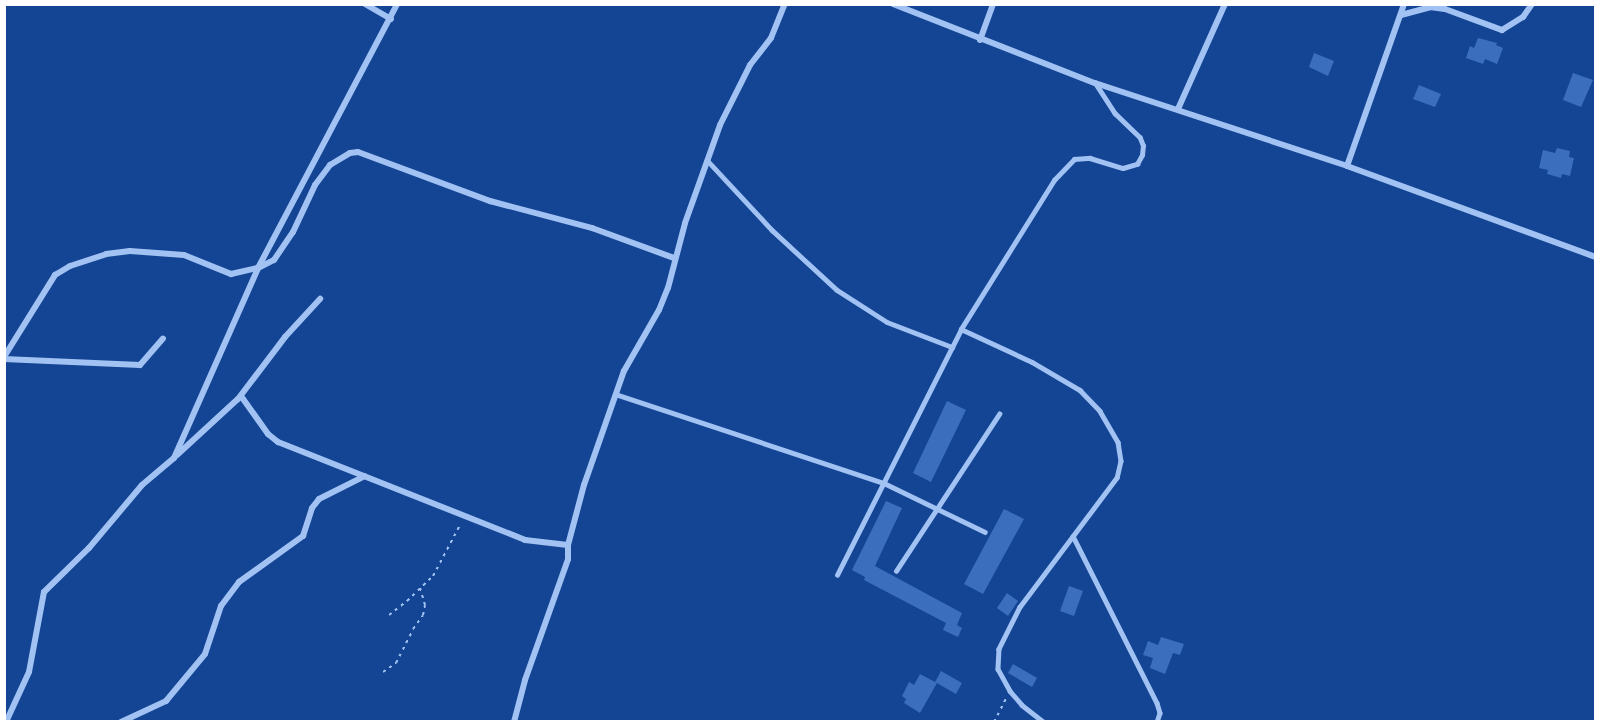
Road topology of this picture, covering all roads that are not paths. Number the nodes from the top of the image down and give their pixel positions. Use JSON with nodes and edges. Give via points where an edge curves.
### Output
{"nodes":[{"id":1,"x":365,"y":4,"type":"edge"},
{"id":2,"x":397,"y":4,"type":"edge"},
{"id":3,"x":785,"y":4,"type":"edge"},
{"id":4,"x":893,"y":4,"type":"edge"},
{"id":5,"x":993,"y":4,"type":"edge"},
{"id":6,"x":1225,"y":4,"type":"edge"},
{"id":7,"x":1404,"y":4,"type":"edge"},
{"id":8,"x":1532,"y":4,"type":"edge"},
{"id":9,"x":1401,"y":15,"type":"junction"},
{"id":10,"x":391,"y":19,"type":"junction"},
{"id":11,"x":980,"y":40,"type":"junction"},
{"id":12,"x":1095,"y":83,"type":"junction"},
{"id":13,"x":1178,"y":109,"type":"junction"},
{"id":14,"x":707,"y":160,"type":"junction"},
{"id":15,"x":1347,"y":166,"type":"junction"},
{"id":16,"x":1596,"y":257,"type":"edge"},
{"id":17,"x":674,"y":258,"type":"junction"},
{"id":18,"x":258,"y":268,"type":"junction"},
{"id":19,"x":320,"y":299,"type":"dead end"},
{"id":20,"x":961,"y":329,"type":"junction"},
{"id":21,"x":163,"y":339,"type":"dead end"},
{"id":22,"x":952,"y":347,"type":"junction"},
{"id":23,"x":4,"y":358,"type":"edge"},
{"id":24,"x":615,"y":394,"type":"junction"},
{"id":25,"x":241,"y":396,"type":"junction"},
{"id":26,"x":999,"y":414,"type":"dead end"},
{"id":27,"x":174,"y":458,"type":"junction"},
{"id":28,"x":365,"y":476,"type":"junction"},
{"id":29,"x":884,"y":483,"type":"junction"},
{"id":30,"x":939,"y":508,"type":"junction"},
{"id":31,"x":985,"y":532,"type":"dead end"},
{"id":32,"x":1073,"y":536,"type":"junction"},
{"id":33,"x":568,"y":545,"type":"junction"},
{"id":34,"x":896,"y":571,"type":"dead end"},
{"id":35,"x":837,"y":575,"type":"dead end"},
{"id":36,"x":6,"y":722,"type":"edge"},
{"id":37,"x":121,"y":722,"type":"edge"},
{"id":38,"x":514,"y":722,"type":"edge"},
{"id":39,"x":1044,"y":722,"type":"edge"},
{"id":40,"x":1157,"y":722,"type":"edge"}],
"edges":[{"from":1,"to":10,"type":"street"},
{"from":2,"to":10,"type":"street"},
{"from":3,"to":14,"type":"street","via":[[771,38],[741,82]]},
{"from":4,"to":11,"type":"street"},
{"from":5,"to":11,"type":"street"},
{"from":6,"to":13,"type":"street"},
{"from":7,"to":9,"type":"street"},
{"from":8,"to":9,"type":"street","via":[[1523,17],[1502,30],[1445,9],[1430,7]]},
{"from":9,"to":15,"type":"street"},
{"from":10,"to":18,"type":"street"},
{"from":11,"to":12,"type":"street"},
{"from":12,"to":13,"type":"street"},
{"from":12,"to":20,"type":"lane","via":[[1115,114],[1140,138],[1142,155],[1137,164],[1129,167],[1113,167],[1090,158],[1074,159],[1063,170]]},
{"from":13,"to":15,"type":"street"},
{"from":14,"to":17,"type":"street"},
{"from":14,"to":22,"type":"lane","via":[[772,230],[837,290],[887,322]]},
{"from":15,"to":16,"type":"street"},
{"from":17,"to":18,"type":"street","via":[[592,228],[490,201],[358,152],[340,157],[330,165],[315,185],[286,245],[274,260]]},
{"from":17,"to":24,"type":"street","via":[[659,309],[629,360]]},
{"from":18,"to":23,"type":"street","via":[[231,274],[183,255],[130,251],[70,266],[54,275]]},
{"from":18,"to":27,"type":"street"},
{"from":19,"to":25,"type":"street","via":[[285,337]]},
{"from":20,"to":22,"type":"lane"},
{"from":20,"to":32,"type":"lane","via":[[1032,362],[1080,390],[1100,411],[1118,442],[1117,478]]},
{"from":21,"to":23,"type":"street","via":[[140,365]]},
{"from":22,"to":29,"type":"lane"},
{"from":24,"to":29,"type":"lane"},
{"from":24,"to":33,"type":"street"},
{"from":25,"to":27,"type":"street"},
{"from":25,"to":28,"type":"street","via":[[278,442]]},
{"from":26,"to":30,"type":"lane"},
{"from":27,"to":36,"type":"street","via":[[142,485],[89,548],[44,592],[29,672]]},
{"from":28,"to":33,"type":"street","via":[[525,540]]},
{"from":28,"to":37,"type":"street","via":[[319,499],[303,536],[239,582],[221,606],[205,654],[166,701]]},
{"from":29,"to":30,"type":"lane"},
{"from":29,"to":35,"type":"lane"},
{"from":30,"to":31,"type":"lane"},
{"from":30,"to":34,"type":"lane"},
{"from":32,"to":39,"type":"lane","via":[[1020,607],[1002,639],[998,669],[1022,705]]},
{"from":32,"to":40,"type":"lane","via":[[1157,703]]},
{"from":33,"to":38,"type":"street","via":[[568,559]]}]}
